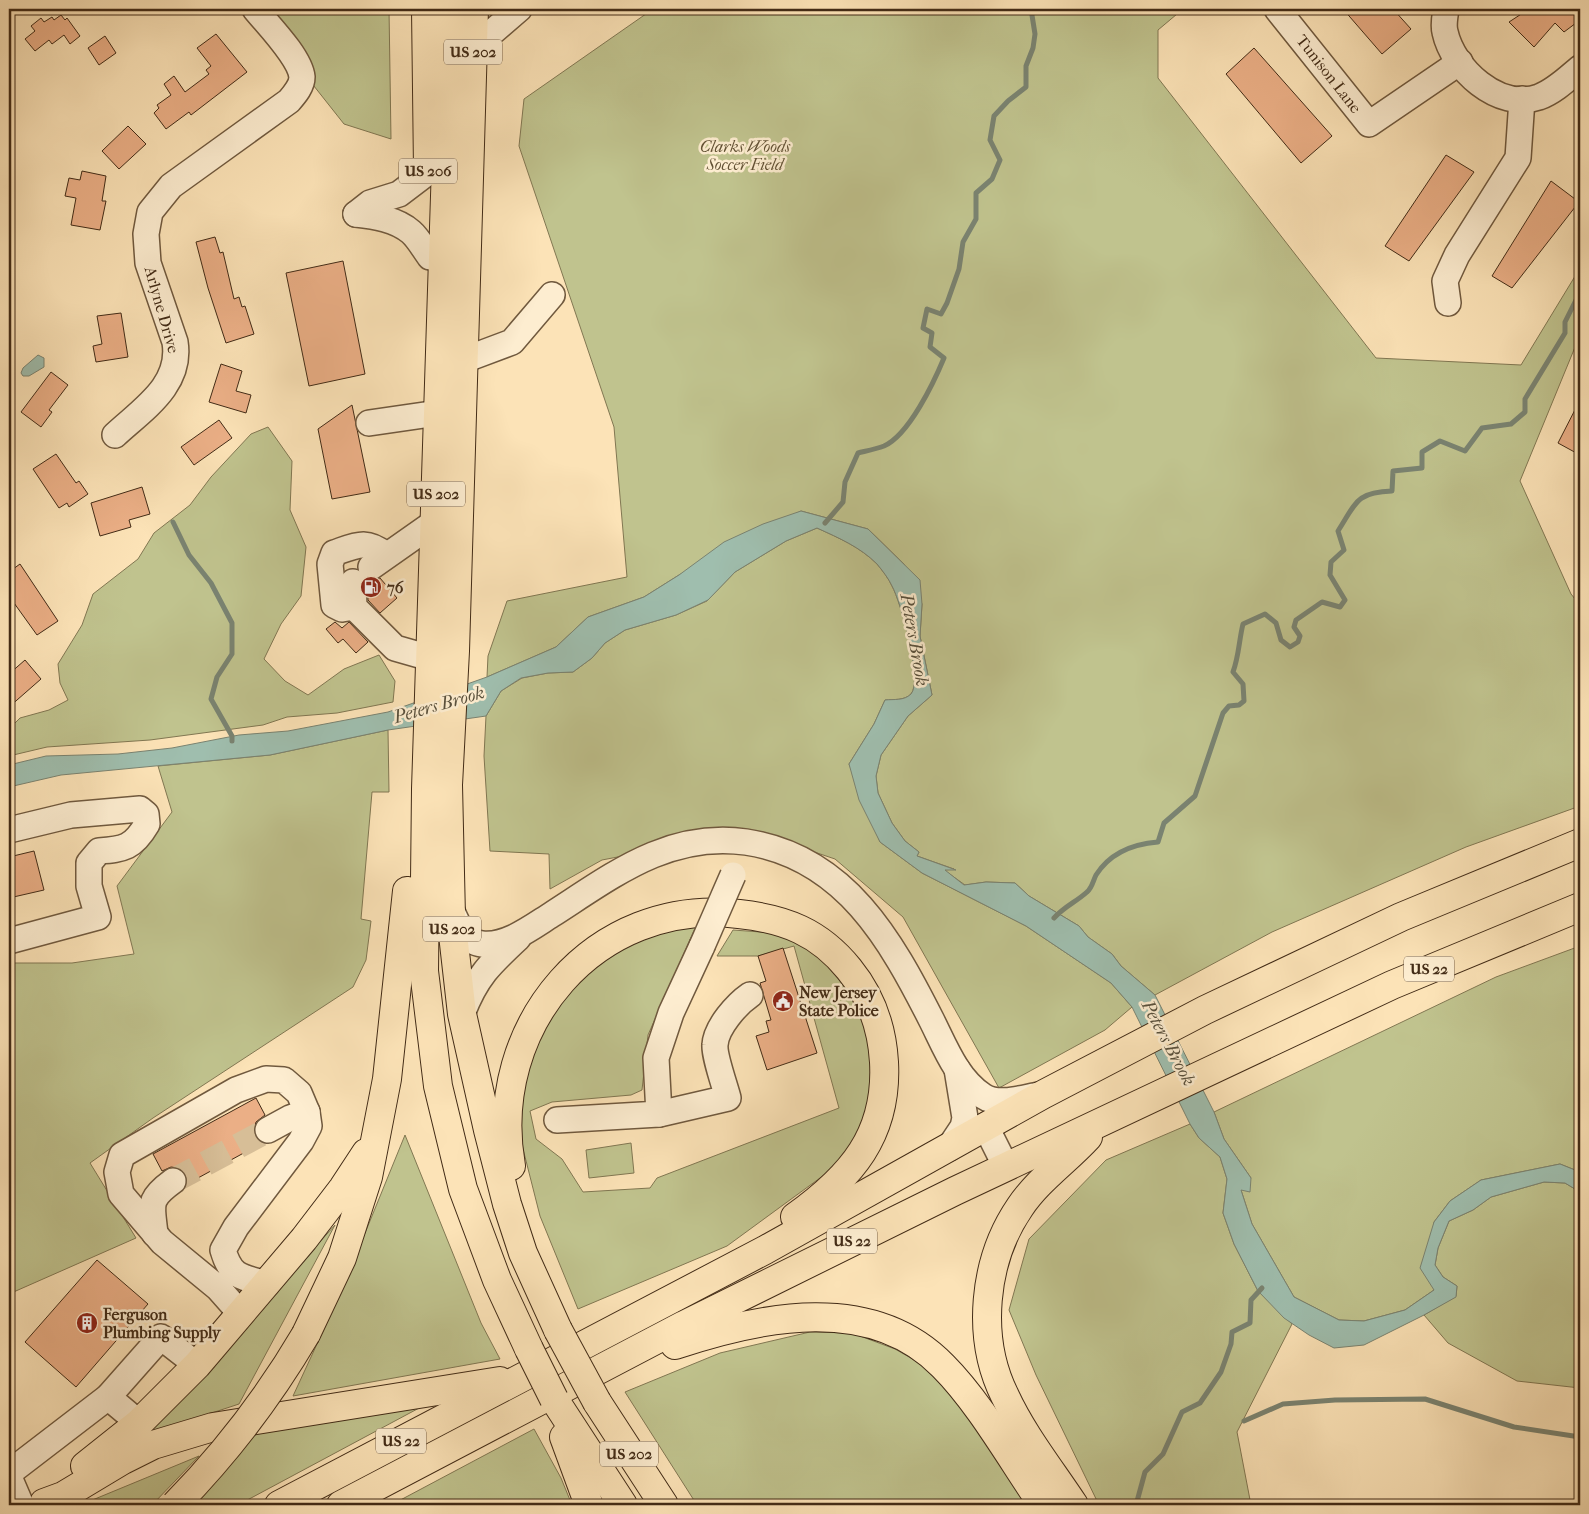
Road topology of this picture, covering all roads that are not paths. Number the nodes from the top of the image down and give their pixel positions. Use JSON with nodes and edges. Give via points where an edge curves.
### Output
{"nodes":[{"id":1,"x":254,"y":9,"type":"edge"},
{"id":2,"x":426,"y":9,"type":"edge"},
{"id":3,"x":451,"y":9,"type":"edge"},
{"id":4,"x":474,"y":9,"type":"edge"},
{"id":5,"x":519,"y":9,"type":"edge"},
{"id":6,"x":1277,"y":9,"type":"edge"},
{"id":7,"x":1446,"y":9,"type":"edge"},
{"id":8,"x":491,"y":21,"type":"edge"},
{"id":9,"x":1460,"y":62,"type":"junction"},
{"id":10,"x":1580,"y":68,"type":"edge"},
{"id":11,"x":472,"y":94,"type":"junction"},
{"id":12,"x":1522,"y":99,"type":"junction"},
{"id":13,"x":428,"y":172,"type":"junction"},
{"id":14,"x":430,"y":257,"type":"junction"},
{"id":15,"x":552,"y":295,"type":"dead end"},
{"id":16,"x":1448,"y":303,"type":"dead end"},
{"id":17,"x":441,"y":331,"type":"junction"},
{"id":18,"x":464,"y":360,"type":"junction"},
{"id":19,"x":438,"y":413,"type":"junction"},
{"id":20,"x":369,"y":423,"type":"dead end"},
{"id":21,"x":115,"y":435,"type":"dead end"},
{"id":22,"x":435,"y":522,"type":"junction"},
{"id":23,"x":370,"y":568,"type":"junction"},
{"id":24,"x":354,"y":607,"type":"junction"},
{"id":25,"x":443,"y":654,"type":"junction"},
{"id":26,"x":437,"y":787,"type":"junction"},
{"id":27,"x":9,"y":830,"type":"edge"},
{"id":28,"x":745,"y":842,"type":"junction"},
{"id":29,"x":1580,"y":844,"type":"edge"},
{"id":30,"x":450,"y":906,"type":"junction"},
{"id":31,"x":1580,"y":907,"type":"edge"},
{"id":32,"x":528,"y":930,"type":"junction"},
{"id":33,"x":9,"y":941,"type":"edge"},
{"id":34,"x":750,"y":995,"type":"dead end"},
{"id":35,"x":462,"y":1014,"type":"junction"},
{"id":36,"x":957,"y":1069,"type":"junction"},
{"id":37,"x":1044,"y":1094,"type":"junction"},
{"id":38,"x":307,"y":1112,"type":"junction"},
{"id":39,"x":659,"y":1114,"type":"junction"},
{"id":40,"x":557,"y":1120,"type":"dead end"},
{"id":41,"x":1102,"y":1121,"type":"junction"},
{"id":42,"x":986,"y":1127,"type":"junction"},
{"id":43,"x":268,"y":1130,"type":"tunnel mouth"},
{"id":44,"x":375,"y":1136,"type":"junction"},
{"id":45,"x":949,"y":1148,"type":"junction"},
{"id":46,"x":1006,"y":1167,"type":"junction"},
{"id":47,"x":173,"y":1181,"type":"tunnel mouth"},
{"id":48,"x":155,"y":1234,"type":"junction"},
{"id":49,"x":224,"y":1250,"type":"junction"},
{"id":50,"x":765,"y":1250,"type":"junction"},
{"id":51,"x":523,"y":1253,"type":"junction"},
{"id":52,"x":197,"y":1269,"type":"junction"},
{"id":53,"x":267,"y":1284,"type":"junction"},
{"id":54,"x":241,"y":1314,"type":"junction"},
{"id":55,"x":197,"y":1365,"type":"junction"},
{"id":56,"x":604,"y":1368,"type":"junction"},
{"id":57,"x":524,"y":1377,"type":"junction"},
{"id":58,"x":108,"y":1397,"type":"junction"},
{"id":59,"x":139,"y":1422,"type":"junction"},
{"id":60,"x":573,"y":1443,"type":"junction"},
{"id":61,"x":9,"y":1473,"type":"edge"},
{"id":62,"x":9,"y":1477,"type":"edge"},
{"id":63,"x":36,"y":1505,"type":"edge"},
{"id":64,"x":174,"y":1505,"type":"edge"},
{"id":65,"x":279,"y":1505,"type":"edge"},
{"id":66,"x":341,"y":1505,"type":"edge"},
{"id":67,"x":589,"y":1505,"type":"edge"},
{"id":68,"x":623,"y":1505,"type":"edge"},
{"id":69,"x":664,"y":1505,"type":"edge"},
{"id":70,"x":1043,"y":1505,"type":"edge"},
{"id":71,"x":1074,"y":1505,"type":"edge"}],
"edges":[{"from":1,"to":21,"type":"street","name":"Arlyne Drive","via":[[292,55],[302,79],[298,91],[289,101],[171,186],[150,212],[146,234],[148,263],[175,342],[175,370],[160,394]]},
{"from":2,"to":13,"type":"highway","number":"US 206"},
{"from":3,"to":17,"type":"highway","number":"US 202"},
{"from":4,"to":11,"type":"highway","number":"US 202"},
{"from":5,"to":8,"type":"street"},
{"from":6,"to":9,"type":"street","name":"Tunison Lane","via":[[1369,124]]},
{"from":7,"to":9,"type":"street","via":[[1444,30]]},
{"from":8,"to":11,"type":"highway","via":[[488,66]]},
{"from":9,"to":12,"type":"street","via":[[1468,74],[1490,91],[1502,97]]},
{"from":10,"to":12,"type":"street","via":[[1557,87],[1538,97]]},
{"from":11,"to":18,"type":"highway","number":"US 202"},
{"from":12,"to":16,"type":"street","via":[[1518,158],[1445,281]]},
{"from":13,"to":14,"type":"highway","number":"US 206"},
{"from":13,"to":14,"type":"street","via":[[399,194],[370,203],[356,214],[374,216],[412,232]]},
{"from":14,"to":17,"type":"highway","number":"US 206","via":[[430,282]]},
{"from":15,"to":18,"type":"street","via":[[512,342]]},
{"from":17,"to":19,"type":"highway","number":"US 202"},
{"from":18,"to":25,"type":"highway","number":"US 202"},
{"from":19,"to":20,"type":"street"},
{"from":19,"to":22,"type":"highway","number":"US 202"},
{"from":22,"to":23,"type":"street"},
{"from":22,"to":25,"type":"highway","number":"US 202"},
{"from":23,"to":24,"type":"street"},
{"from":23,"to":24,"type":"street","via":[[373,545],[364,544],[334,553],[330,564],[334,604],[342,609]]},
{"from":24,"to":25,"type":"street","via":[[395,648]]},
{"from":25,"to":26,"type":"highway","number":"US 202"},
{"from":26,"to":30,"type":"highway","number":"US 202"},
{"from":26,"to":44,"type":"highway","via":[[406,896],[395,1019]]},
{"from":26,"to":60,"type":"highway","number":"US 202","bridge":true,"via":[[424,971],[438,1086],[463,1189],[497,1280]]},
{"from":27,"to":33,"type":"street","via":[[71,815],[140,809],[146,814],[147,824],[132,844],[122,849],[99,852],[89,864],[89,886],[98,918]]},
{"from":28,"to":32,"type":"street","via":[[678,846],[649,855]]},
{"from":28,"to":36,"type":"street","via":[[783,852],[821,871],[869,914],[910,978]]},
{"from":28,"to":39,"type":"street","bridge":true,"via":[[671,1013],[656,1058]]},
{"from":29,"to":37,"type":"highway","number":"US 22","via":[[1401,917],[1205,1010]]},
{"from":30,"to":32,"type":"street","via":[[460,928],[469,939],[481,944],[499,943]]},
{"from":30,"to":35,"type":"highway","number":"US 202"},
{"from":31,"to":41,"type":"highway","number":"US 22","via":[[1400,982]]},
{"from":32,"to":35,"type":"street","via":[[484,971],[471,989]]},
{"from":34,"to":39,"type":"street","via":[[736,1004],[715,1044],[728,1098]]},
{"from":35,"to":51,"type":"highway","number":"US 202","via":[[488,1130]]},
{"from":36,"to":37,"type":"street","via":[[983,1096],[996,1101]]},
{"from":36,"to":45,"type":"street","via":[[965,1118]]},
{"from":37,"to":42,"type":"highway","number":"US 22"},
{"from":38,"to":43,"type":"street"},
{"from":38,"to":48,"type":"street","via":[[299,1092],[284,1080],[266,1078],[236,1090],[122,1155],[117,1172],[121,1194]]},
{"from":38,"to":49,"type":"street","via":[[309,1126],[301,1141],[236,1227]]},
{"from":39,"to":40,"type":"street"},
{"from":41,"to":46,"type":"highway","number":"US 22"},
{"from":41,"to":71,"type":"highway","via":[[1019,1208],[997,1253],[987,1308],[994,1367],[1004,1395]]},
{"from":42,"to":45,"type":"highway","number":"US 22"},
{"from":42,"to":46,"type":"street"},
{"from":44,"to":53,"type":"highway","via":[[343,1188]]},
{"from":44,"to":64,"type":"highway","bridge":true,"via":[[368,1176],[351,1233],[306,1334],[284,1372],[239,1434]]},
{"from":45,"to":50,"type":"highway","number":"US 22"},
{"from":46,"to":56,"type":"highway","number":"US 22","via":[[754,1290]]},
{"from":47,"to":48,"type":"street","via":[[157,1193],[152,1206]]},
{"from":48,"to":52,"type":"street"},
{"from":49,"to":52,"type":"street"},
{"from":49,"to":53,"type":"street","via":[[228,1267],[243,1277]]},
{"from":50,"to":51,"type":"highway","via":[[785,1225],[839,1181],[866,1147],[881,1111],[885,1081],[883,1043],[871,1002],[861,984],[838,955],[817,937],[786,922],[697,911],[659,919],[614,938],[581,960],[566,975],[534,1019],[517,1058],[507,1118],[510,1161],[525,1220]]},
{"from":50,"to":57,"type":"highway","number":"US 22"},
{"from":51,"to":69,"type":"highway","number":"US 202","bridge":true,"via":[[558,1330],[597,1402]]},
{"from":52,"to":54,"type":"street"},
{"from":53,"to":54,"type":"highway"},
{"from":54,"to":55,"type":"highway"},
{"from":55,"to":58,"type":"street","via":[[161,1337]]},
{"from":55,"to":59,"type":"highway"},
{"from":56,"to":66,"type":"highway","number":"US 22"},
{"from":56,"to":70,"type":"highway","via":[[740,1325],[774,1320],[831,1316],[898,1332],[943,1365],[960,1385]]},
{"from":57,"to":63,"type":"highway","via":[[213,1427],[153,1446],[63,1496]]},
{"from":57,"to":65,"type":"highway","number":"US 22"},
{"from":58,"to":59,"type":"street"},
{"from":58,"to":61,"type":"street"},
{"from":59,"to":63,"type":"highway"},
{"from":60,"to":67,"type":"highway"},
{"from":60,"to":68,"type":"highway","number":"US 202"},
{"from":62,"to":63,"type":"street"}]}
